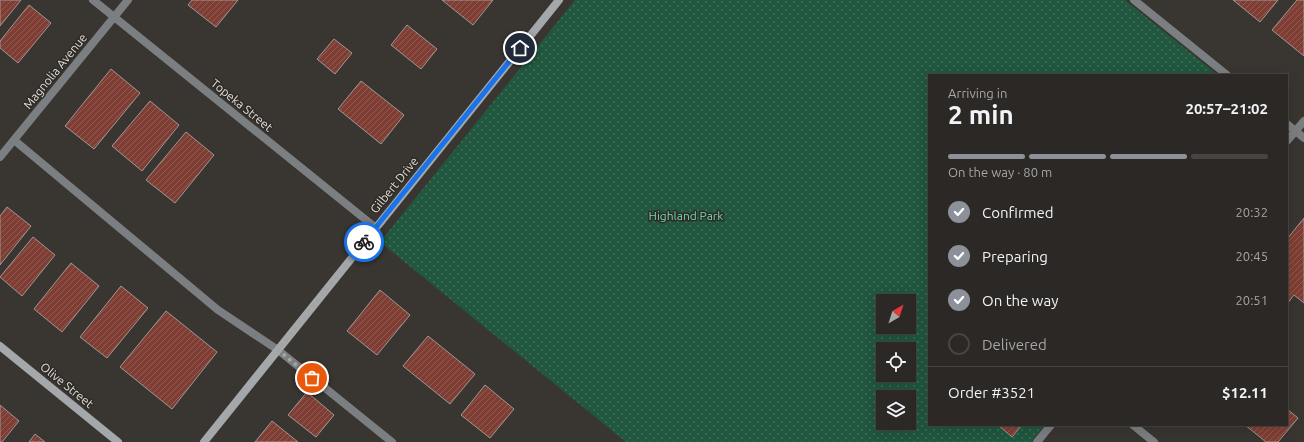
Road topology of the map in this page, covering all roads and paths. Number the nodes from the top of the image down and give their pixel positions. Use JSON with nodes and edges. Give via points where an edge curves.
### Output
{"nodes":[{"id":1,"x":93,"y":0,"type":"edge"},
{"id":2,"x":128,"y":0,"type":"edge"},
{"id":3,"x":558,"y":0,"type":"edge"},
{"id":4,"x":1134,"y":0,"type":"edge"},
{"id":5,"x":114,"y":17,"type":"junction"},
{"id":6,"x":1226,"y":74,"type":"edge"},
{"id":7,"x":1304,"y":121,"type":"edge"},
{"id":8,"x":1288,"y":125,"type":"edge"},
{"id":9,"x":1296,"y":131,"type":"junction"},
{"id":10,"x":1304,"y":138,"type":"edge"},
{"id":11,"x":14,"y":140,"type":"junction"},
{"id":12,"x":1288,"y":141,"type":"edge"},
{"id":13,"x":0,"y":157,"type":"edge"},
{"id":14,"x":376,"y":228,"type":"junction"},
{"id":15,"x":0,"y":346,"type":"edge"},
{"id":16,"x":278,"y":350,"type":"junction"},
{"id":17,"x":1050,"y":426,"type":"edge"},
{"id":18,"x":1134,"y":426,"type":"edge"},
{"id":19,"x":118,"y":442,"type":"edge"},
{"id":20,"x":204,"y":442,"type":"edge"},
{"id":21,"x":392,"y":442,"type":"edge"},
{"id":22,"x":1037,"y":442,"type":"edge"},
{"id":23,"x":1154,"y":442,"type":"edge"}],
"edges":[{"from":1,"to":5,"type":"street","name":"Topeka Street"},
{"from":2,"to":5,"type":"street","name":"Magnolia Avenue"},
{"from":3,"to":14,"type":"street","name":"Gilbert Drive"},
{"from":4,"to":6,"type":"street"},
{"from":5,"to":11,"type":"street","name":"Magnolia Avenue"},
{"from":5,"to":14,"type":"street","name":"Topeka Street"},
{"from":7,"to":9,"type":"street"},
{"from":8,"to":9,"type":"street"},
{"from":9,"to":10,"type":"street"},
{"from":9,"to":12,"type":"street"},
{"from":11,"to":13,"type":"street","name":"Magnolia Avenue"},
{"from":11,"to":16,"type":"street","via":[[218,310]]},
{"from":14,"to":16,"type":"street","name":"Gilbert Drive"},
{"from":15,"to":19,"type":"street","name":"Olive Street"},
{"from":16,"to":20,"type":"street","name":"Gilbert Drive"},
{"from":16,"to":21,"type":"street"},
{"from":17,"to":22,"type":"street"},
{"from":18,"to":23,"type":"street"}]}
